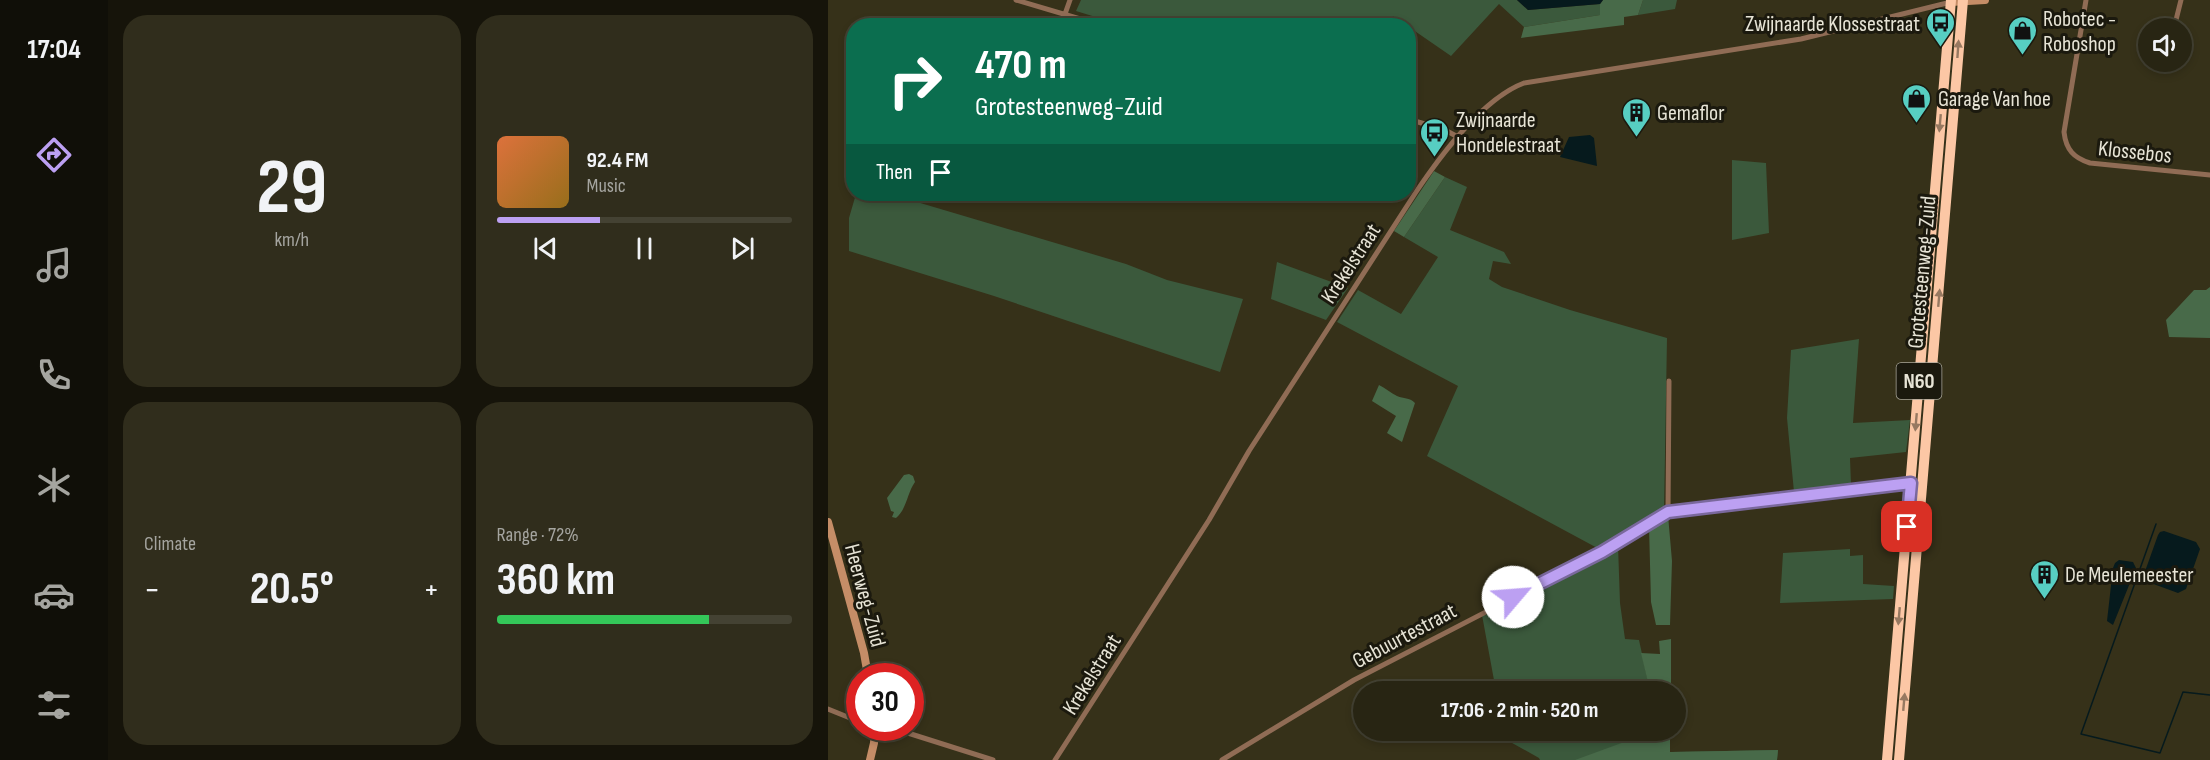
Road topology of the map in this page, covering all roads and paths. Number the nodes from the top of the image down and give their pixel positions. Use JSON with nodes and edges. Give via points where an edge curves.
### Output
{"nodes":[{"id":1,"x":1016,"y":0,"type":"edge"},
{"id":2,"x":1070,"y":0,"type":"edge"},
{"id":3,"x":1985,"y":0,"type":"edge"},
{"id":4,"x":2086,"y":0,"type":"edge"},
{"id":5,"x":2181,"y":0,"type":"edge"},
{"id":6,"x":1957,"y":1,"type":"edge"},
{"id":7,"x":1065,"y":14,"type":"junction"},
{"id":8,"x":1078,"y":18,"type":"edge"},
{"id":9,"x":2176,"y":18,"type":"edge"},
{"id":10,"x":1416,"y":121,"type":"edge"},
{"id":11,"x":1458,"y":137,"type":"junction"},
{"id":12,"x":2210,"y":175,"type":"edge"},
{"id":13,"x":1416,"y":192,"type":"edge"},
{"id":14,"x":1410,"y":201,"type":"edge"},
{"id":15,"x":1669,"y":381,"type":"dead end"},
{"id":16,"x":1911,"y":483,"type":"junction"},
{"id":17,"x":1668,"y":512,"type":"junction"},
{"id":18,"x":828,"y":522,"type":"edge"},
{"id":19,"x":866,"y":663,"type":"edge"},
{"id":20,"x":828,"y":709,"type":"edge"},
{"id":21,"x":846,"y":716,"type":"edge"},
{"id":22,"x":924,"y":738,"type":"edge"},
{"id":23,"x":874,"y":741,"type":"edge"},
{"id":24,"x":870,"y":760,"type":"edge"},
{"id":25,"x":993,"y":760,"type":"edge"},
{"id":26,"x":1055,"y":760,"type":"edge"},
{"id":27,"x":1222,"y":760,"type":"edge"},
{"id":28,"x":1887,"y":760,"type":"edge"},
{"id":29,"x":1899,"y":760,"type":"edge"}],
"edges":[{"from":1,"to":7,"type":"street"},
{"from":2,"to":7,"type":"street"},
{"from":3,"to":6,"type":"street"},
{"from":4,"to":12,"type":"street","name":"Klossebos","via":[[2064,132],[2071,153],[2090,164]]},
{"from":5,"to":9,"type":"street"},
{"from":6,"to":11,"type":"street","name":"Krekelstraat","via":[[1801,39],[1524,83],[1509,89]]},
{"from":6,"to":16,"type":"highway","name":"Grotesteenweg-Zuid","number":"N60","one_way":true},
{"from":29,"to":6,"type":"highway","name":"Grotesteenweg-Zuid","number":"N60","one_way":true},
{"from":7,"to":8,"type":"street"},
{"from":10,"to":11,"type":"street"},
{"from":11,"to":13,"type":"street","name":"Krekelstraat"},
{"from":14,"to":26,"type":"street","name":"Krekelstraat"},
{"from":15,"to":17,"type":"street"},
{"from":16,"to":17,"type":"street","name":"Gebuurtestraat"},
{"from":16,"to":28,"type":"highway","name":"Grotesteenweg-Zuid","number":"N60","one_way":true},
{"from":17,"to":27,"type":"street","name":"Gebuurtestraat","via":[[1602,552],[1353,680]]},
{"from":18,"to":19,"type":"street","name":"Heerweg-Zuid"},
{"from":20,"to":21,"type":"street"},
{"from":22,"to":25,"type":"street"},
{"from":23,"to":24,"type":"street"}]}
